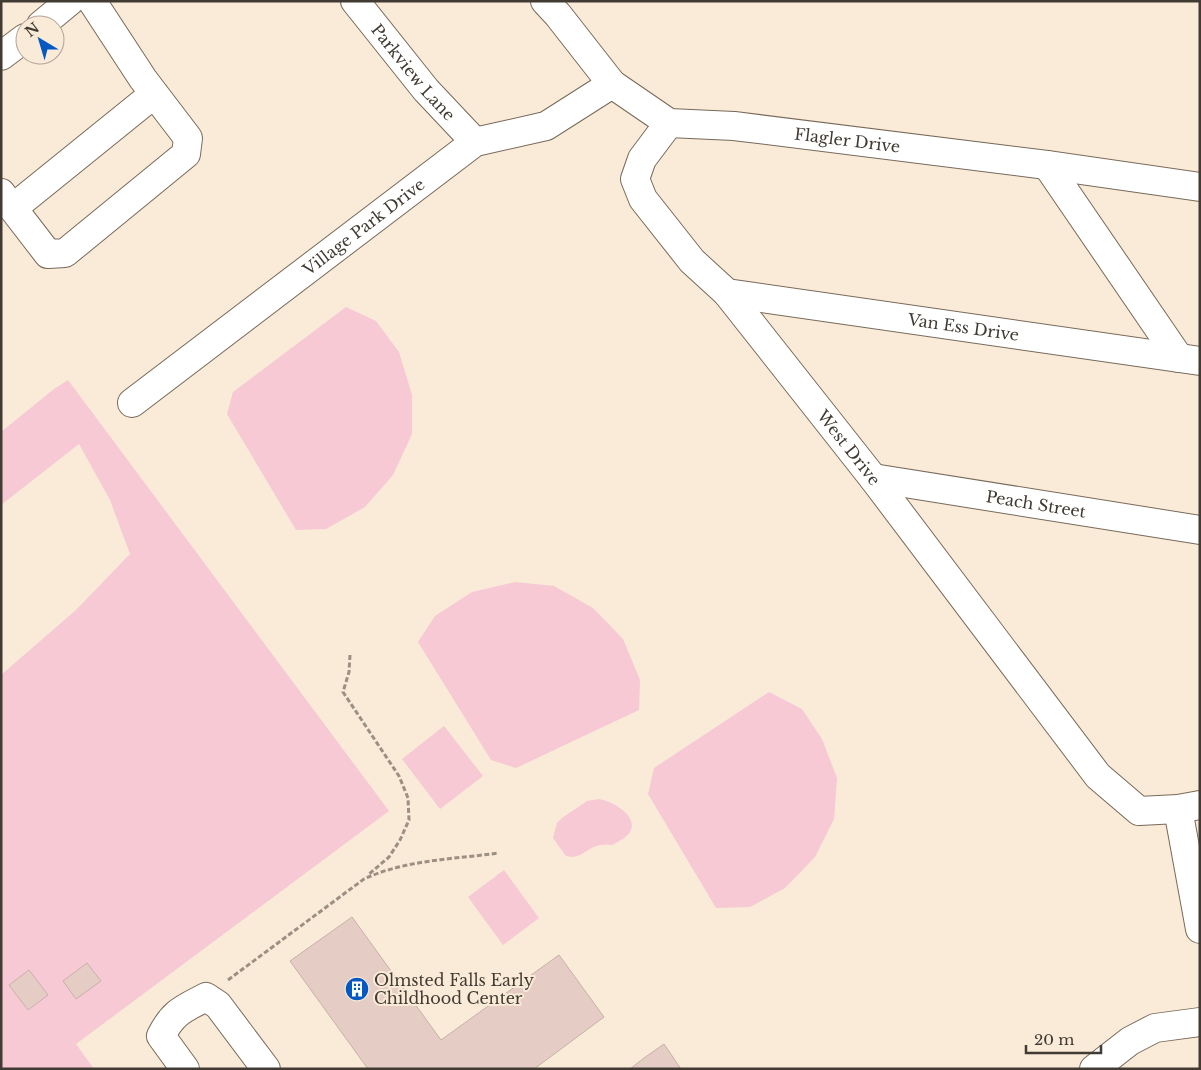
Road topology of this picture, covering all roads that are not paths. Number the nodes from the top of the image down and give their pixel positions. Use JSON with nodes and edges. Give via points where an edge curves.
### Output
{"nodes":[{"id":1,"x":70,"y":1,"type":"edge"},
{"id":2,"x":92,"y":1,"type":"edge"},
{"id":3,"x":355,"y":1,"type":"edge"},
{"id":4,"x":545,"y":1,"type":"edge"},
{"id":5,"x":53,"y":15,"type":"edge"},
{"id":6,"x":15,"y":46,"type":"edge"},
{"id":7,"x":1,"y":56,"type":"edge"},
{"id":8,"x":612,"y":84,"type":"junction"},
{"id":9,"x":154,"y":94,"type":"junction"},
{"id":10,"x":669,"y":123,"type":"junction"},
{"id":11,"x":475,"y":142,"type":"junction"},
{"id":12,"x":1047,"y":165,"type":"junction"},
{"id":13,"x":1200,"y":187,"type":"edge"},
{"id":14,"x":7,"y":200,"type":"edge"},
{"id":15,"x":727,"y":292,"type":"junction"},
{"id":16,"x":1189,"y":360,"type":"edge"},
{"id":17,"x":132,"y":403,"type":"dead end"},
{"id":18,"x":872,"y":478,"type":"junction"},
{"id":19,"x":1200,"y":530,"type":"edge"},
{"id":20,"x":1189,"y":807,"type":"edge"},
{"id":21,"x":1200,"y":929,"type":"edge"},
{"id":22,"x":1200,"y":1022,"type":"edge"},
{"id":23,"x":185,"y":1069,"type":"edge"},
{"id":24,"x":266,"y":1069,"type":"edge"},
{"id":25,"x":1094,"y":1069,"type":"edge"}],
"edges":[{"from":1,"to":5,"type":"street"},
{"from":2,"to":9,"type":"street"},
{"from":3,"to":11,"type":"street","name":"Parkview Lane","via":[[426,90]]},
{"from":4,"to":8,"type":"street"},
{"from":6,"to":7,"type":"street"},
{"from":8,"to":10,"type":"street"},
{"from":8,"to":11,"type":"street","name":"Village Park Drive","via":[[546,126]]},
{"from":9,"to":14,"type":"street"},
{"from":9,"to":14,"type":"street","via":[[188,138],[186,154],[65,253],[48,254]]},
{"from":10,"to":12,"type":"street","name":"Flagler Drive","via":[[734,126]]},
{"from":10,"to":15,"type":"street","name":"West Drive","via":[[642,159],[635,179],[643,199],[692,261]]},
{"from":11,"to":17,"type":"street","name":"Village Park Drive"},
{"from":12,"to":13,"type":"street","name":"Flagler Drive"},
{"from":12,"to":16,"type":"street"},
{"from":15,"to":16,"type":"street","name":"Van Ess Drive"},
{"from":15,"to":18,"type":"street","name":"West Drive"},
{"from":18,"to":19,"type":"street","name":"Peach Street"},
{"from":18,"to":20,"type":"street","name":"West Drive","via":[[1098,776],[1139,811]]},
{"from":20,"to":21,"type":"street"},
{"from":22,"to":25,"type":"street","via":[[1155,1028],[1130,1041]]},
{"from":23,"to":24,"type":"street","via":[[161,1036],[168,1022],[178,1013],[206,997],[218,1005]]}]}
